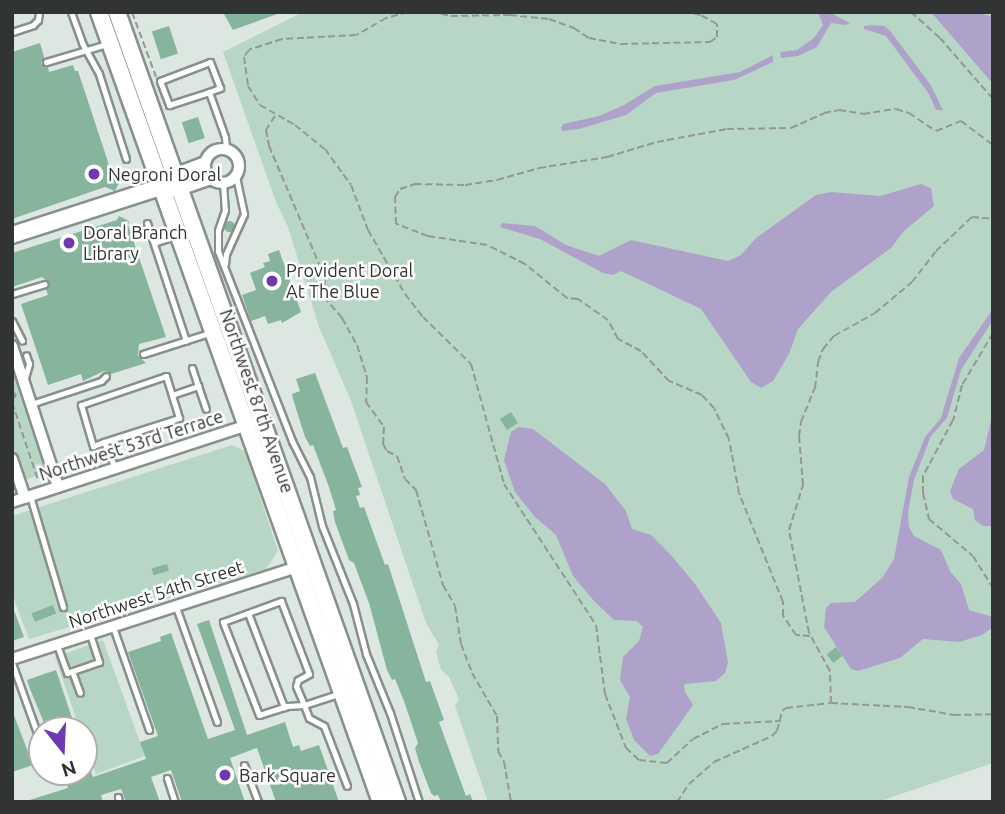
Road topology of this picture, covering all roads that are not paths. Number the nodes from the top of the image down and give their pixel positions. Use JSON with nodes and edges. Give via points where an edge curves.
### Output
{"nodes":[{"id":1,"x":39,"y":12,"type":"edge"},
{"id":2,"x":71,"y":12,"type":"edge"},
{"id":3,"x":99,"y":12,"type":"edge"},
{"id":4,"x":117,"y":12,"type":"edge"},
{"id":5,"x":12,"y":32,"type":"edge"},
{"id":6,"x":110,"y":43,"type":"junction"},
{"id":7,"x":86,"y":50,"type":"junction"},
{"id":8,"x":46,"y":62,"type":"dead end"},
{"id":9,"x":209,"y":92,"type":"junction"},
{"id":10,"x":226,"y":149,"type":"junction"},
{"id":11,"x":126,"y":159,"type":"dead end"},
{"id":12,"x":205,"y":162,"type":"junction"},
{"id":13,"x":236,"y":176,"type":"junction"},
{"id":14,"x":217,"y":181,"type":"junction"},
{"id":15,"x":176,"y":182,"type":"junction"},
{"id":16,"x":161,"y":187,"type":"junction"},
{"id":17,"x":147,"y":223,"type":"dead end"},
{"id":18,"x":179,"y":234,"type":"junction"},
{"id":19,"x":12,"y":235,"type":"edge"},
{"id":20,"x":217,"y":239,"type":"junction"},
{"id":21,"x":154,"y":243,"type":"junction"},
{"id":22,"x":230,"y":244,"type":"junction"},
{"id":23,"x":225,"y":268,"type":"junction"},
{"id":24,"x":44,"y":284,"type":"dead end"},
{"id":25,"x":12,"y":294,"type":"edge"},
{"id":26,"x":12,"y":321,"type":"edge"},
{"id":27,"x":212,"y":332,"type":"junction"},
{"id":28,"x":186,"y":341,"type":"junction"},
{"id":29,"x":17,"y":343,"type":"edge"},
{"id":30,"x":26,"y":355,"type":"dead end"},
{"id":31,"x":143,"y":355,"type":"dead end"},
{"id":32,"x":192,"y":368,"type":"dead end"},
{"id":33,"x":106,"y":376,"type":"dead end"},
{"id":34,"x":23,"y":380,"type":"junction"},
{"id":35,"x":198,"y":386,"type":"junction"},
{"id":36,"x":172,"y":395,"type":"junction"},
{"id":37,"x":31,"y":404,"type":"junction"},
{"id":38,"x":206,"y":409,"type":"dead end"},
{"id":39,"x":253,"y":423,"type":"junction"},
{"id":40,"x":104,"y":442,"type":"junction"},
{"id":41,"x":12,"y":459,"type":"edge"},
{"id":42,"x":115,"y":468,"type":"junction"},
{"id":43,"x":58,"y":487,"type":"junction"},
{"id":44,"x":27,"y":497,"type":"junction"},
{"id":45,"x":12,"y":502,"type":"edge"},
{"id":46,"x":303,"y":565,"type":"junction"},
{"id":47,"x":63,"y":607,"type":"dead end"},
{"id":48,"x":176,"y":607,"type":"junction"},
{"id":49,"x":248,"y":613,"type":"junction"},
{"id":50,"x":113,"y":627,"type":"junction"},
{"id":51,"x":90,"y":634,"type":"junction"},
{"id":52,"x":57,"y":645,"type":"junction"},
{"id":53,"x":12,"y":661,"type":"edge"},
{"id":54,"x":72,"y":671,"type":"junction"},
{"id":55,"x":80,"y":693,"type":"dead end"},
{"id":56,"x":341,"y":693,"type":"junction"},
{"id":57,"x":304,"y":705,"type":"junction"},
{"id":58,"x":284,"y":707,"type":"junction"},
{"id":59,"x":31,"y":716,"type":"edge"},
{"id":60,"x":217,"y":722,"type":"dead end"},
{"id":61,"x":149,"y":730,"type":"dead end"},
{"id":62,"x":244,"y":765,"type":"dead end"},
{"id":63,"x":167,"y":778,"type":"dead end"},
{"id":64,"x":347,"y":786,"type":"dead end"},
{"id":65,"x":175,"y":802,"type":"edge"},
{"id":66,"x":258,"y":802,"type":"edge"},
{"id":67,"x":381,"y":802,"type":"edge"},
{"id":68,"x":397,"y":802,"type":"edge"},
{"id":69,"x":419,"y":802,"type":"edge"}],
"edges":[{"from":1,"to":5,"type":"lane","via":[[33,25]]},
{"from":2,"to":7,"type":"lane"},
{"from":3,"to":6,"type":"main road","name":"Northwest 87th Avenue"},
{"from":4,"to":15,"type":"main road","name":"Northwest 87th Avenue"},
{"from":6,"to":7,"type":"lane"},
{"from":6,"to":16,"type":"main road","name":"Northwest 87th Avenue"},
{"from":7,"to":8,"type":"lane"},
{"from":7,"to":11,"type":"lane","via":[[99,74]]},
{"from":9,"to":9,"type":"lane","via":[[169,105],[160,81],[210,62],[220,88]]},
{"from":9,"to":10,"type":"lane"},
{"from":10,"to":12,"type":"street","via":[[215,150]]},
{"from":10,"to":13,"type":"street","via":[[239,160]]},
{"from":12,"to":14,"type":"street"},
{"from":12,"to":15,"type":"street"},
{"from":13,"to":14,"type":"street"},
{"from":13,"to":22,"type":"lane","via":[[244,214]]},
{"from":14,"to":15,"type":"street"},
{"from":14,"to":20,"type":"lane","via":[[225,210]]},
{"from":15,"to":16,"type":"main road"},
{"from":15,"to":39,"type":"main road","name":"Northwest 87th Avenue"},
{"from":16,"to":18,"type":"main road","name":"Northwest 87th Avenue"},
{"from":16,"to":19,"type":"main road"},
{"from":17,"to":21,"type":"lane"},
{"from":18,"to":21,"type":"lane"},
{"from":18,"to":27,"type":"main road","name":"Northwest 87th Avenue"},
{"from":20,"to":22,"type":"lane"},
{"from":20,"to":23,"type":"lane"},
{"from":21,"to":28,"type":"lane"},
{"from":22,"to":23,"type":"lane"},
{"from":23,"to":69,"type":"lane","via":[[310,477],[322,526]]},
{"from":24,"to":25,"type":"lane"},
{"from":26,"to":29,"type":"lane"},
{"from":27,"to":28,"type":"lane"},
{"from":27,"to":39,"type":"main road","name":"Northwest 87th Avenue"},
{"from":28,"to":31,"type":"lane"},
{"from":29,"to":34,"type":"street"},
{"from":30,"to":34,"type":"lane","via":[[29,364]]},
{"from":32,"to":35,"type":"lane"},
{"from":33,"to":37,"type":"lane"},
{"from":34,"to":37,"type":"street"},
{"from":35,"to":36,"type":"lane"},
{"from":35,"to":38,"type":"lane"},
{"from":36,"to":40,"type":"lane","via":[[178,418]]},
{"from":36,"to":40,"type":"lane","via":[[166,376],[81,405],[93,446]]},
{"from":37,"to":43,"type":"street"},
{"from":39,"to":42,"type":"street","name":"Northwest 53rd Terrace"},
{"from":39,"to":46,"type":"main road","name":"Northwest 87th Avenue"},
{"from":40,"to":42,"type":"lane"},
{"from":41,"to":44,"type":"street"},
{"from":42,"to":43,"type":"street","name":"Northwest 53rd Terrace"},
{"from":43,"to":44,"type":"street","name":"Northwest 53rd Terrace"},
{"from":44,"to":45,"type":"street","name":"Northwest 53rd Terrace"},
{"from":44,"to":47,"type":"lane"},
{"from":46,"to":48,"type":"street","name":"Northwest 54th Street"},
{"from":46,"to":56,"type":"main road","name":"Northwest 87th Avenue"},
{"from":46,"to":68,"type":"main road","name":"Northwest 87th Avenue"},
{"from":48,"to":50,"type":"street","name":"Northwest 54th Street"},
{"from":48,"to":60,"type":"lane"},
{"from":49,"to":57,"type":"lane","via":[[281,601],[309,674],[296,686]]},
{"from":49,"to":58,"type":"lane"},
{"from":49,"to":58,"type":"lane","via":[[223,622],[259,715]]},
{"from":50,"to":51,"type":"street","name":"Northwest 54th Street"},
{"from":50,"to":61,"type":"lane"},
{"from":51,"to":52,"type":"street","name":"Northwest 54th Street"},
{"from":51,"to":54,"type":"lane","via":[[99,662]]},
{"from":52,"to":53,"type":"street","name":"Northwest 54th Street"},
{"from":52,"to":54,"type":"lane","via":[[67,673]]},
{"from":53,"to":59,"type":"lane"},
{"from":54,"to":55,"type":"lane"},
{"from":56,"to":57,"type":"lane"},
{"from":56,"to":67,"type":"main road","name":"Northwest 87th Avenue"},
{"from":57,"to":58,"type":"lane"},
{"from":57,"to":64,"type":"lane","via":[[309,718],[324,726]]},
{"from":62,"to":66,"type":"lane"},
{"from":63,"to":65,"type":"lane"}]}
